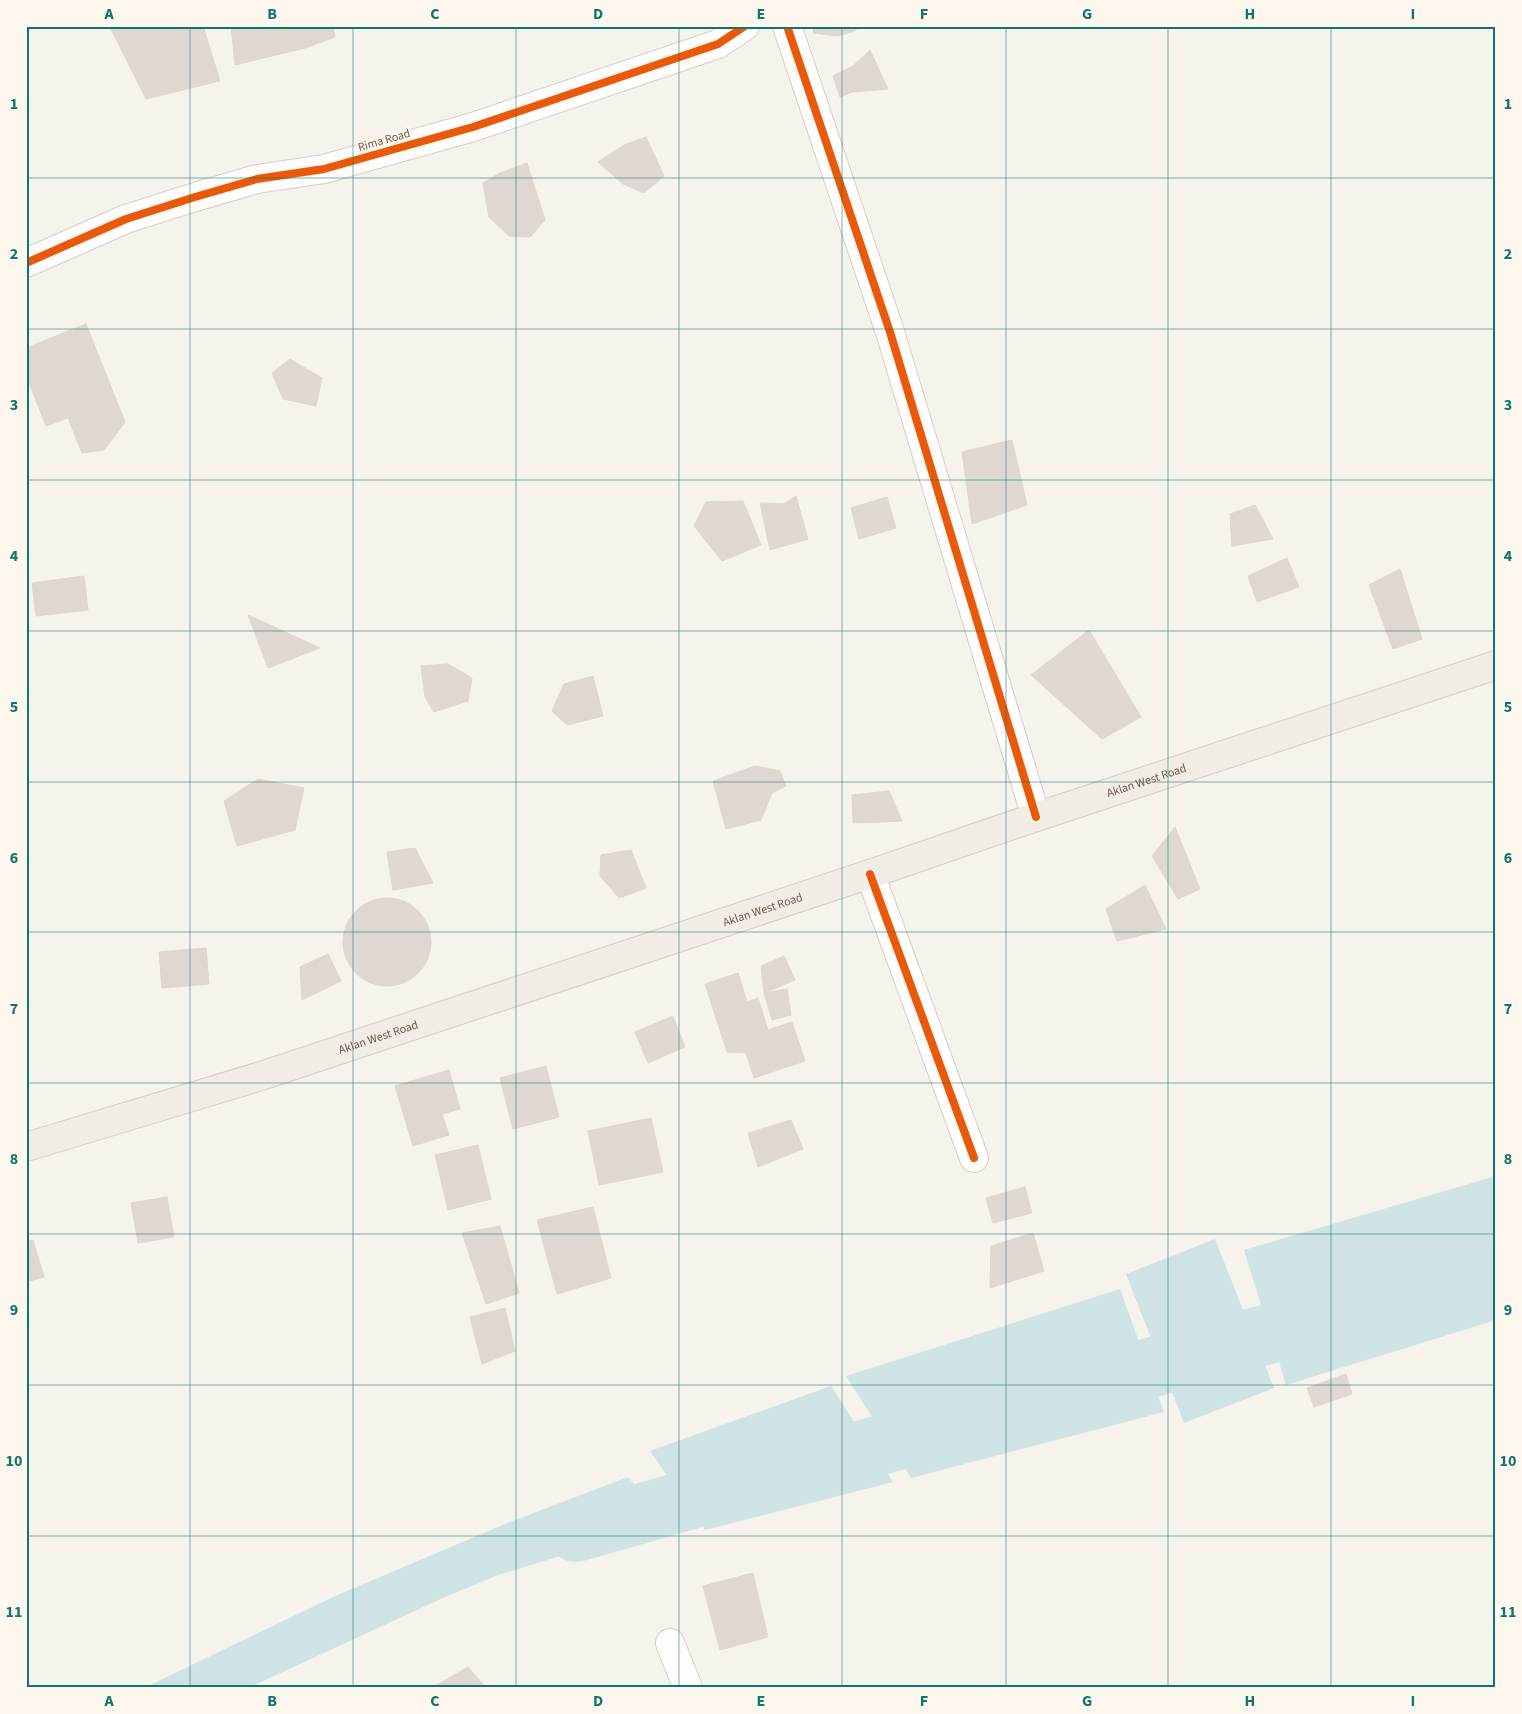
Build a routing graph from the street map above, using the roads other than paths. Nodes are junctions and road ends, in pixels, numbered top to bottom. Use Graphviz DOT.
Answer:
graph roads {
  1 [pos="745,26"];
  2 [pos="787,26"];
  3 [pos="26,263"];
  4 [pos="1496,666"];
  5 [pos="1036,817"];
  6 [pos="870,874"];
  7 [pos="26,1147"];
  8 [pos="974,1158"];
  9 [pos="670,1643"];
  10 [pos="688,1688"];
  1 -- 3 [label="street, Rima Road"];
  2 -- 5 [label="street"];
  4 -- 5 [label="main road, Aklan West Road"];
  5 -- 6 [label="main road, Aklan West Road"];
  6 -- 7 [label="main road, Aklan West Road"];
  6 -- 8 [label="street"];
  9 -- 10 [label="street"];
}
